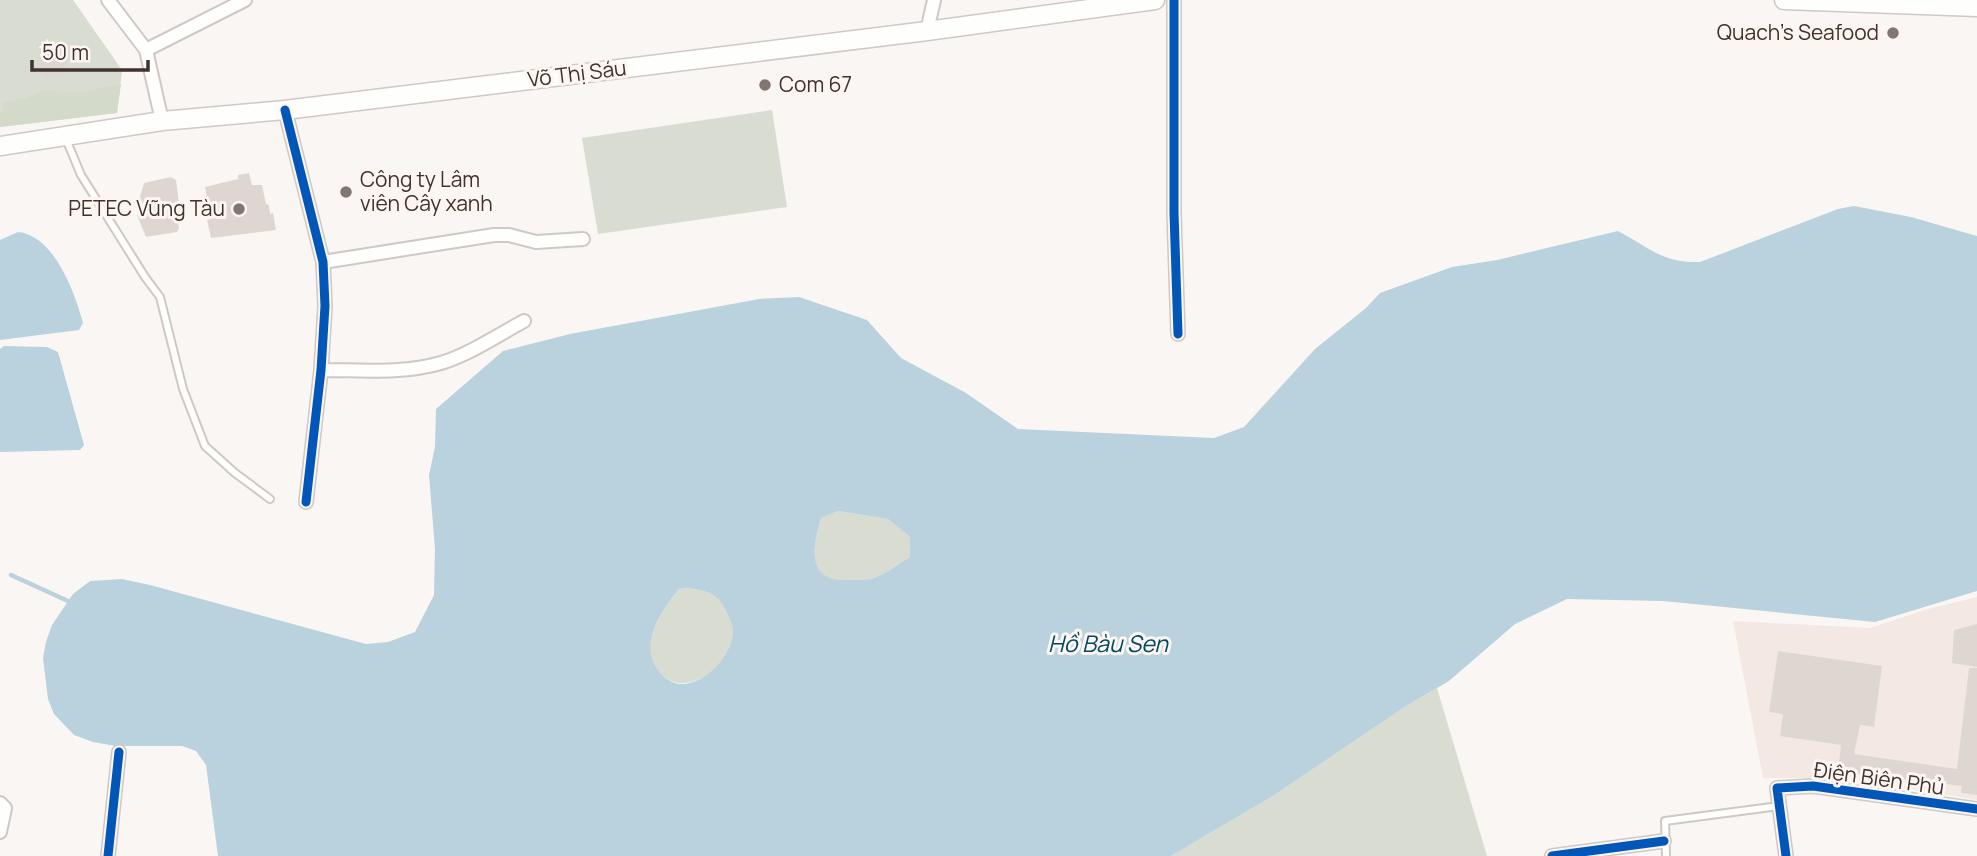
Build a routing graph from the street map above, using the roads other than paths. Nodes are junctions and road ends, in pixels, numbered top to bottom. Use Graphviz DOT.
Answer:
graph roads {
  1 [pos="108,0"];
  2 [pos="246,0"];
  3 [pos="934,0"];
  4 [pos="1155,0"];
  5 [pos="1174,0"];
  6 [pos="1784,0"];
  7 [pos="1095,3"];
  8 [pos="1977,8"];
  9 [pos="927,32"];
  10 [pos="146,50"];
  11 [pos="285,110"];
  12 [pos="162,121"];
  13 [pos="65,137"];
  14 [pos="0,146"];
  15 [pos="583,239"];
  16 [pos="323,262"];
  17 [pos="524,321"];
  18 [pos="1178,334"];
  19 [pos="321,370"];
  20 [pos="270,499"];
  21 [pos="306,502"];
  22 [pos="119,752"];
  23 [pos="0,803"];
  24 [pos="1779,806"];
  25 [pos="1977,809"];
  26 [pos="0,832"];
  27 [pos="1664,841"];
  28 [pos="108,856"];
  29 [pos="1552,856"];
  30 [pos="1666,856"];
  31 [pos="1786,856"];
  1 -- 10 [label="street"];
  2 -- 10 [label="street"];
  3 -- 9 [label="street"];
  4 -- 7 [label="main road, Võ Thị Sáu"];
  5 -- 18 [label="street"];
  6 -- 8 [label="main road"];
  7 -- 9 [label="main road, Võ Thị Sáu"];
  9 -- 11 [label="main road, Võ Thị Sáu"];
  10 -- 12 [label="street"];
  11 -- 12 [label="main road, Võ Thị Sáu"];
  11 -- 16 [label="street"];
  12 -- 13 [label="main road, Võ Thị Sáu"];
  13 -- 14 [label="main road, Võ Thị Sáu"];
  13 -- 20 [label="lane"];
  15 -- 16 [label="street"];
  16 -- 19 [label="street"];
  17 -- 19 [label="street"];
  19 -- 21 [label="street"];
  22 -- 28 [label="street"];
  23 -- 26 [label="street"];
  24 -- 25 [label="street, Điện Biên Phủ"];
  24 -- 27 [label="lane"];
  24 -- 31 [label="street"];
  27 -- 29 [label="street"];
  27 -- 30 [label="lane"];
}
